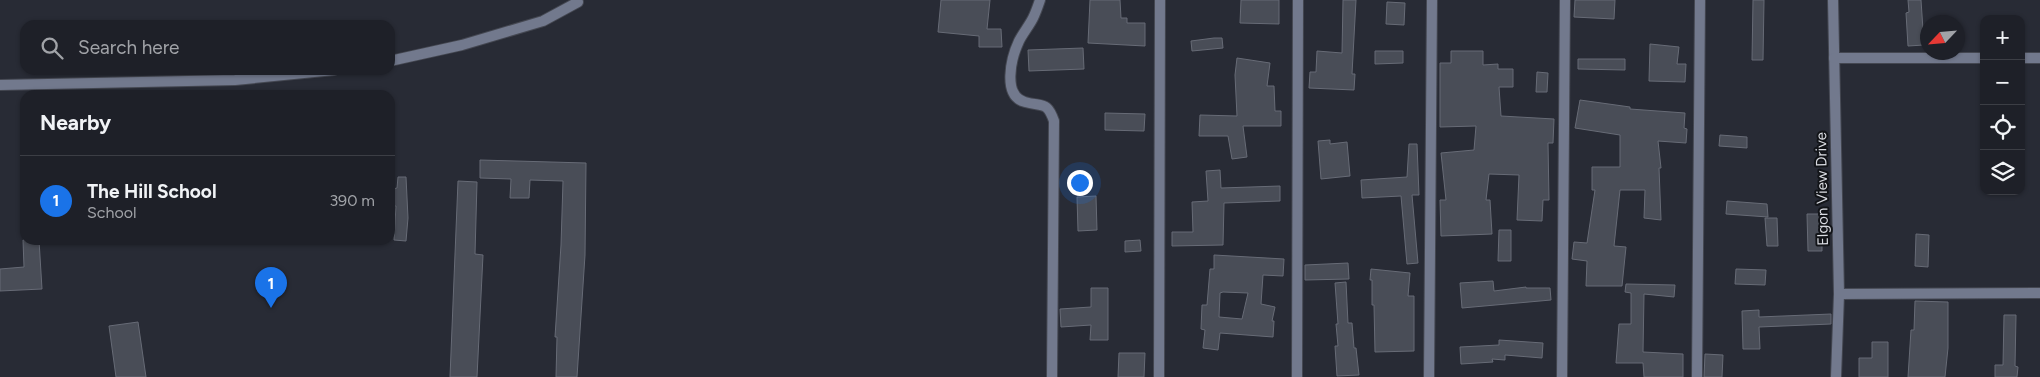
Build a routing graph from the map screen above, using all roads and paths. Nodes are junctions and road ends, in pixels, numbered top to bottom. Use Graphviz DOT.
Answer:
graph roads {
  1 [pos="1040,0"];
  2 [pos="1160,0"];
  3 [pos="1298,0"];
  4 [pos="1432,0"];
  5 [pos="1565,0"];
  6 [pos="1700,0"];
  7 [pos="1833,0"];
  8 [pos="578,2"];
  9 [pos="1834,58"];
  10 [pos="1980,58"];
  11 [pos="2025,58"];
  12 [pos="2040,58"];
  13 [pos="395,60"];
  14 [pos="284,75"];
  15 [pos="0,85"];
  16 [pos="2040,293"];
  17 [pos="1839,294"];
  18 [pos="1052,377"];
  19 [pos="1159,377"];
  20 [pos="1297,377"];
  21 [pos="1429,377"];
  22 [pos="1562,377"];
  23 [pos="1697,377"];
  24 [pos="1836,377"];
  1 -- 18 [label="street"];
  2 -- 19 [label="street"];
  3 -- 20 [label="street"];
  4 -- 21 [label="street"];
  5 -- 22 [label="street"];
  6 -- 23 [label="street"];
  7 -- 9 [label="street, Elgon View Drive"];
  8 -- 13 [label="street"];
  9 -- 10 [label="street"];
  9 -- 17 [label="street, Elgon View Drive"];
  11 -- 12 [label="street"];
  14 -- 15 [label="street"];
  16 -- 17 [label="street"];
  17 -- 24 [label="street, Elgon View Drive"];
}
